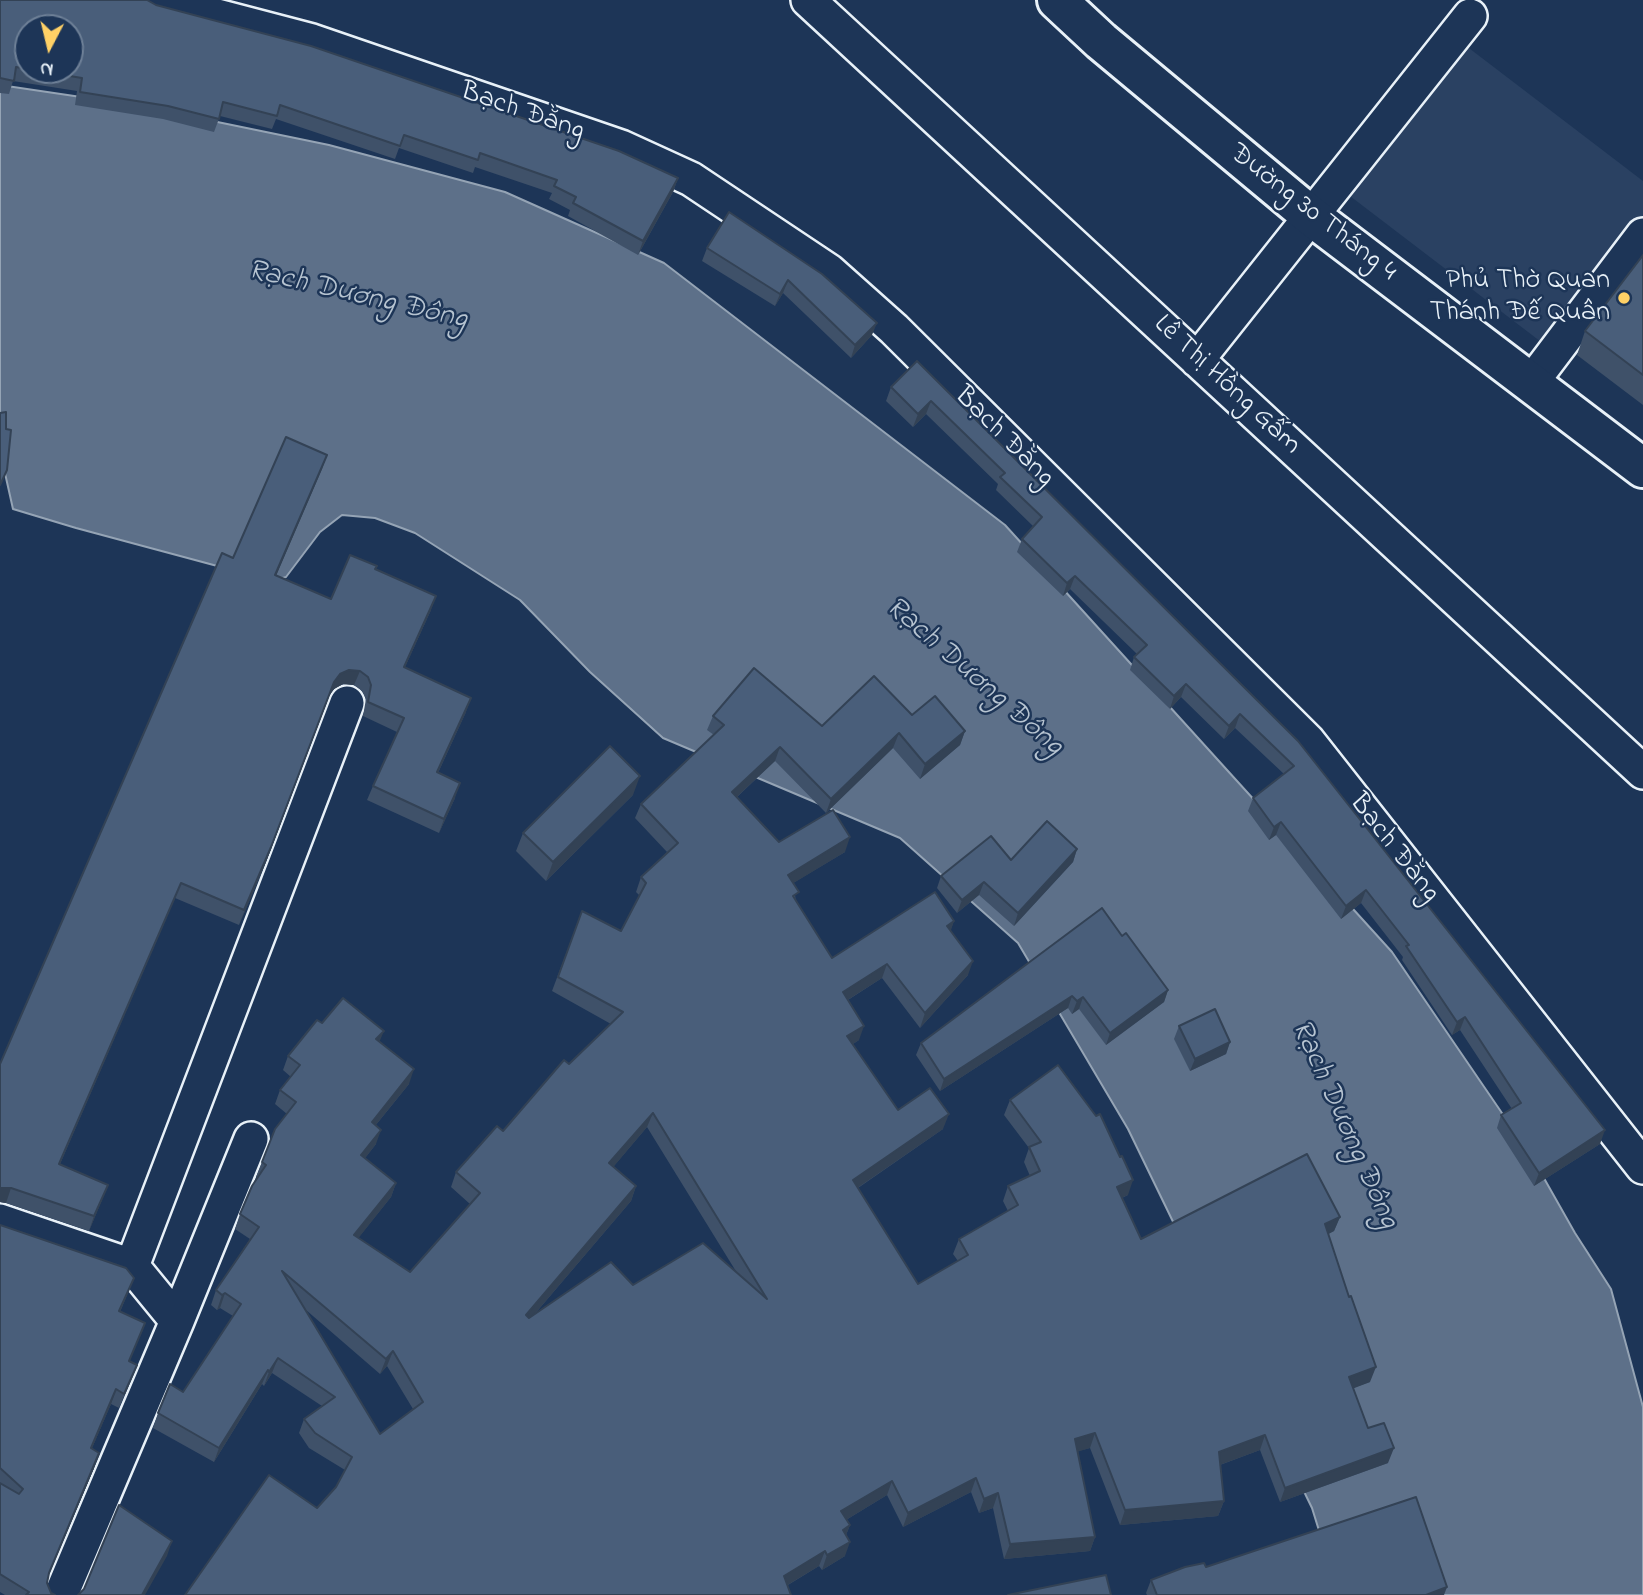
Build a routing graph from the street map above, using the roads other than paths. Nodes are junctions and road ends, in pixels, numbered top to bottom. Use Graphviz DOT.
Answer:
graph roads {
  1 [pos="156,0"];
  2 [pos="808,0"];
  3 [pos="1057,0"];
  4 [pos="1470,16"];
  5 [pos="1311,216"];
  6 [pos="1643,235"];
  7 [pos="1197,360"];
  8 [pos="1531,383"];
  9 [pos="1643,468"];
  10 [pos="347,703"];
  11 [pos="1643,772"];
  12 [pos="251,1139"];
  13 [pos="1643,1167"];
  14 [pos="0,1222"];
  15 [pos="132,1266"];
  16 [pos="177,1321"];
  17 [pos="61,1595"];
  1 -- 13 [label="street, Bạch Đằng"];
  2 -- 7 [label="street, Lê Thị Hồng Gấm"];
  3 -- 5 [label="main road, Đường 30 Tháng 4"];
  4 -- 5 [label="street"];
  5 -- 7 [label="street"];
  5 -- 8 [label="main road, Đường 30 Tháng 4"];
  6 -- 8 [label="street"];
  7 -- 11 [label="street, Lê Thị Hồng Gấm"];
  8 -- 9 [label="main road, Đường 30 Tháng 4"];
  10 -- 15 [label="street"];
  12 -- 16 [label="street"];
  14 -- 15 [label="street"];
  15 -- 16 [label="street"];
  16 -- 17 [label="street"];
}
